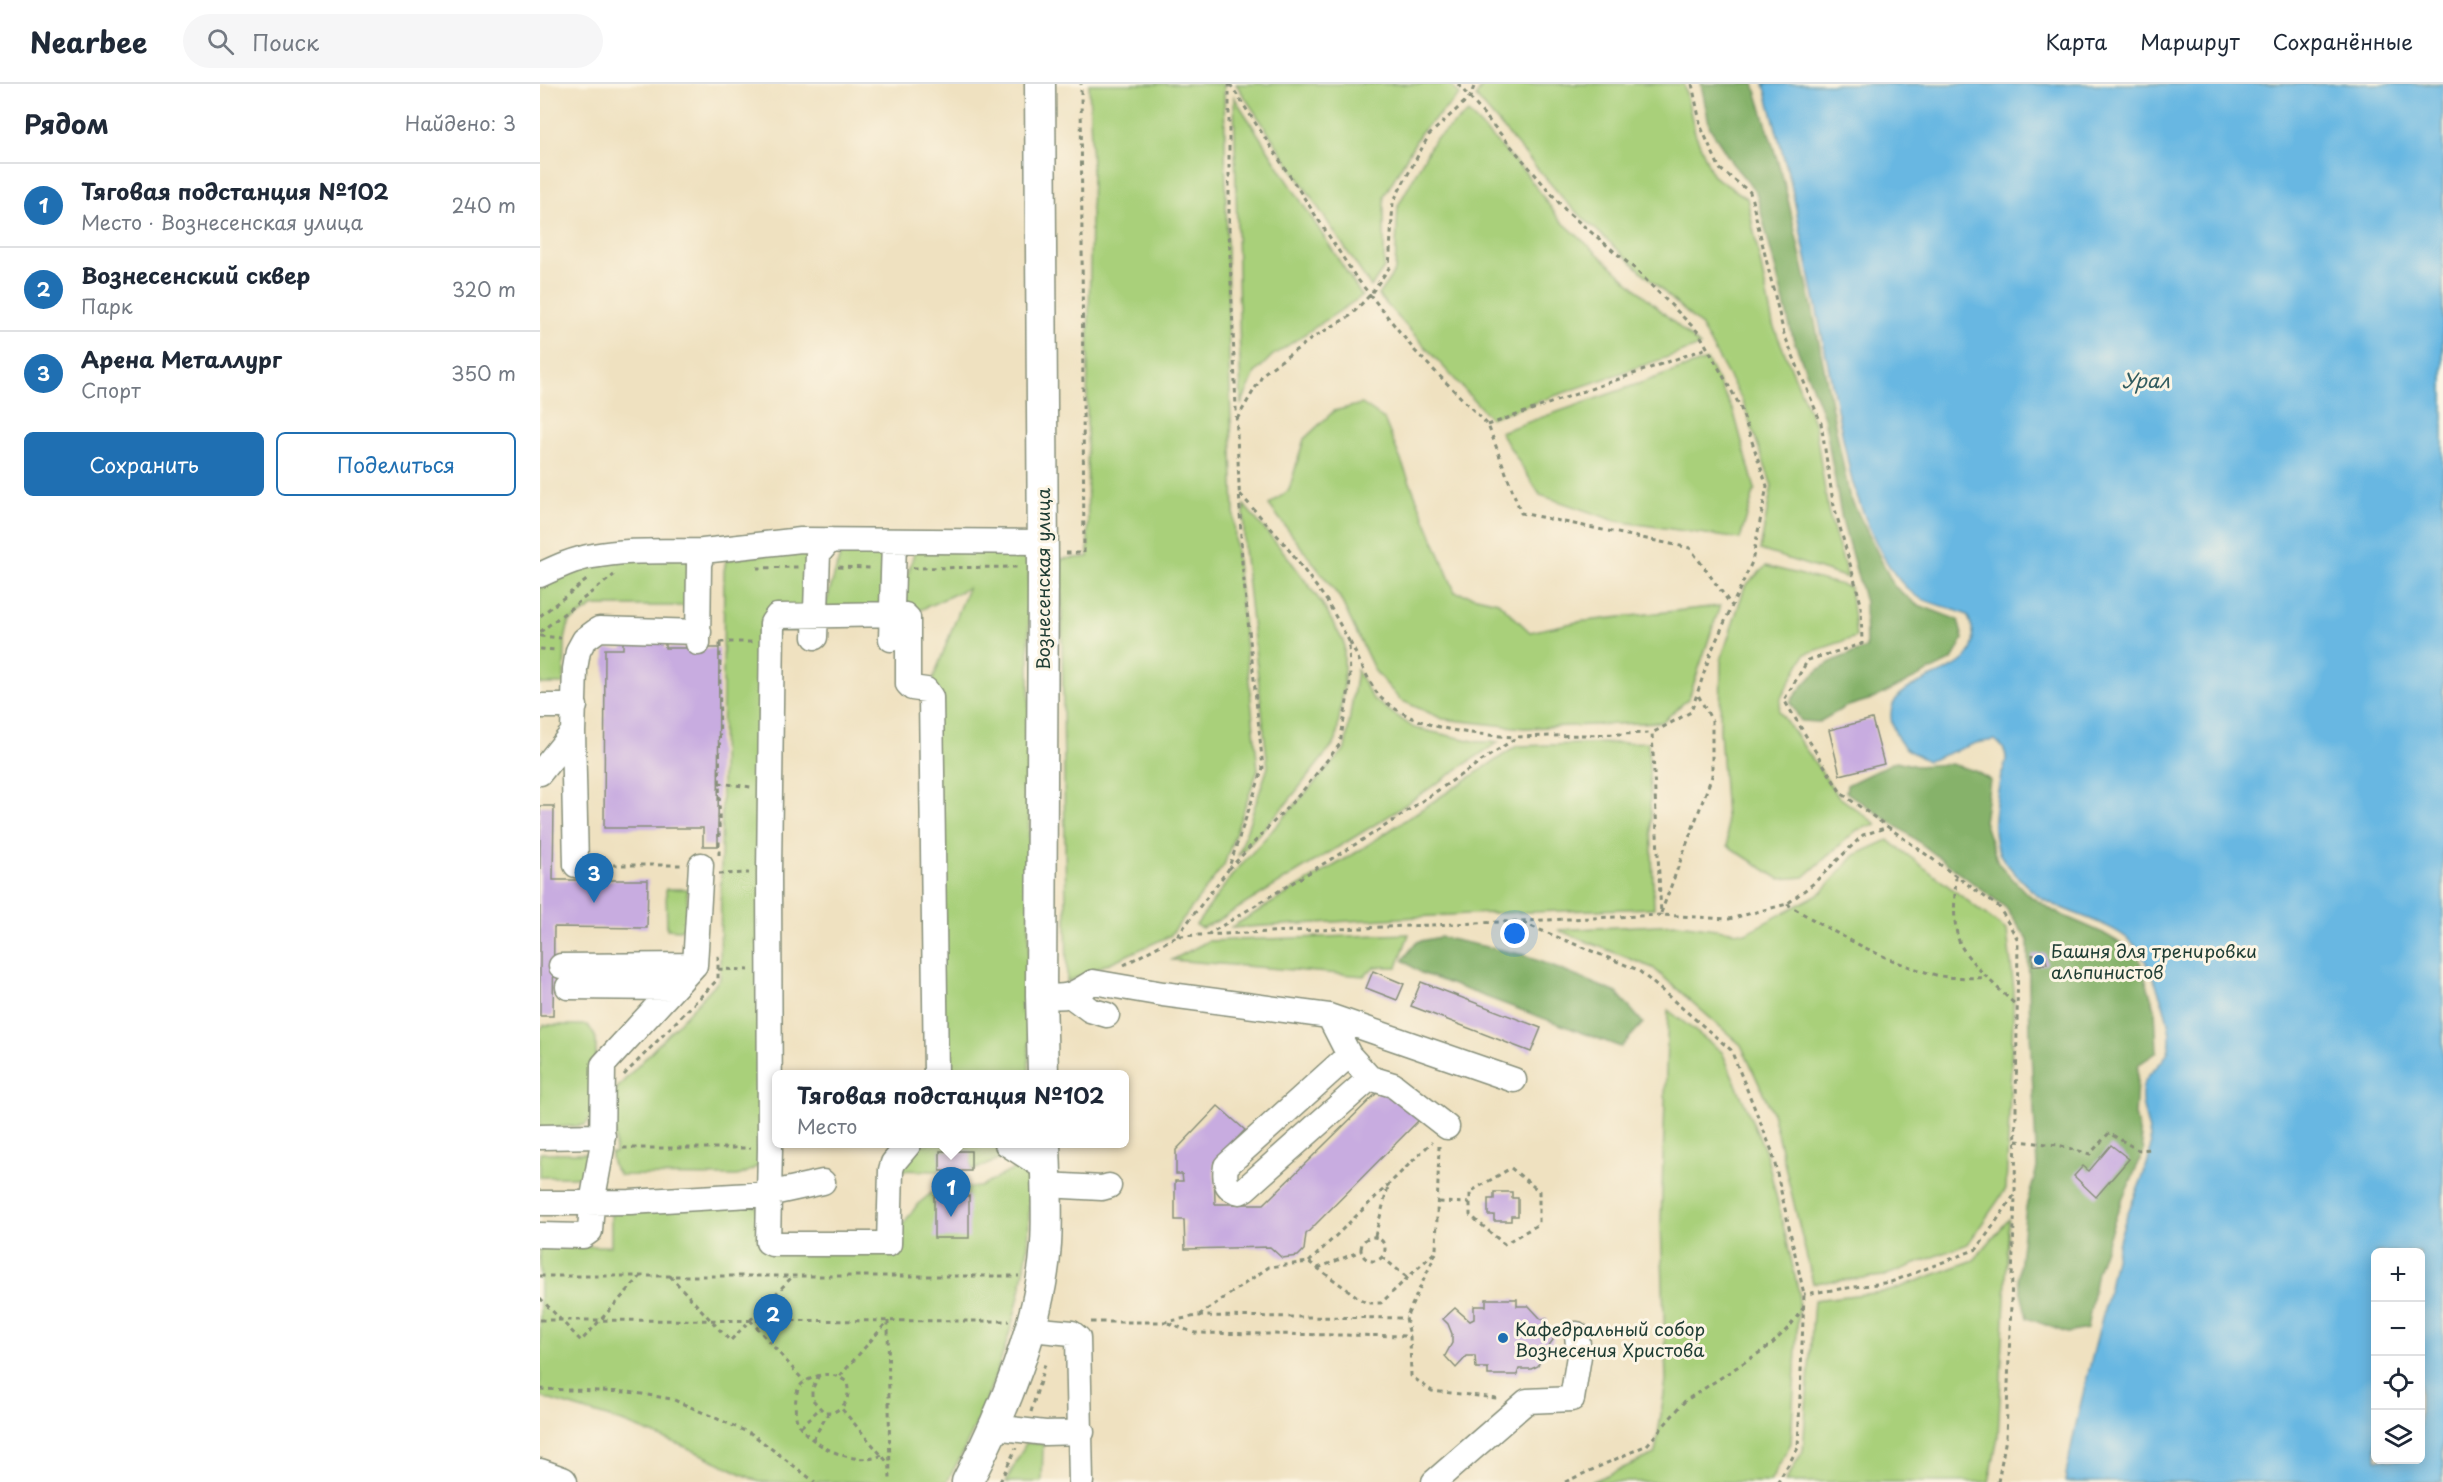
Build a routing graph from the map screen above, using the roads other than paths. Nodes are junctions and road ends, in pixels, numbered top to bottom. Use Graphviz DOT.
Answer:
graph roads {
  1 [pos="1040,84"];
  2 [pos="830,540"];
  3 [pos="894,542"];
  4 [pos="702,551"];
  5 [pos="1043,554"];
  6 [pos="540,575"];
  7 [pos="891,614"];
  8 [pos="815,626"];
  9 [pos="891,639"];
  10 [pos="540,706"];
  11 [pos="575,706"];
  12 [pos="573,732"];
  13 [pos="540,773"];
  14 [pos="576,865"];
  15 [pos="701,866"];
  16 [pos="694,965"];
  17 [pos="673,988"];
  18 [pos="1041,994"];
  19 [pos="1071,996"];
  20 [pos="1107,1015"];
  21 [pos="1329,1016"];
  22 [pos="1349,1055"];
  23 [pos="936,1070"];
  24 [pos="1043,1070"];
  25 [pos="1371,1078"];
  26 [pos="1514,1080"];
  27 [pos="1447,1126"];
  28 [pos="540,1137"];
  29 [pos="603,1142"];
  30 [pos="905,1148"];
  31 [pos="1015,1148"];
  32 [pos="1046,1166"];
  33 [pos="823,1182"];
  34 [pos="1109,1186"];
  35 [pos="768,1194"];
  36 [pos="540,1203"];
  37 [pos="592,1203"];
  38 [pos="540,1235"];
  39 [pos="1031,1325"];
  40 [pos="1577,1334"];
  41 [pos="994,1427"];
  42 [pos="1082,1432"];
  43 [pos="540,1474"];
  44 [pos="968,1480"];
  45 [pos="562,1482"];
  46 [pos="1081,1482"];
  47 [pos="1434,1482"];
  1 -- 5 [label="main road, Вознесенская улица"];
  2 -- 3 [label="lane"];
  2 -- 4 [label="lane"];
  2 -- 8 [label="lane"];
  3 -- 5 [label="lane"];
  3 -- 7 [label="lane"];
  4 -- 6 [label="lane"];
  4 -- 11 [label="lane"];
  5 -- 18 [label="main road, Вознесенская улица"];
  7 -- 8 [label="lane"];
  7 -- 9 [label="lane"];
  7 -- 23 [label="lane"];
  8 -- 35 [label="lane"];
  10 -- 11 [label="lane"];
  11 -- 12 [label="lane"];
  12 -- 13 [label="lane"];
  12 -- 14 [label="lane"];
  15 -- 16 [label="lane"];
  16 -- 17 [label="lane"];
  16 -- 17 [label="lane"];
  17 -- 29 [label="lane"];
  18 -- 19 [label="lane"];
  18 -- 24 [label="main road, Вознесенская улица"];
  19 -- 20 [label="lane"];
  19 -- 21 [label="lane"];
  21 -- 22 [label="lane"];
  21 -- 26 [label="lane"];
  22 -- 25 [label="lane"];
  22 -- 25 [label="lane"];
  25 -- 27 [label="lane"];
  28 -- 29 [label="lane"];
  29 -- 37 [label="lane"];
  30 -- 35 [label="lane"];
  31 -- 32 [label="lane"];
  32 -- 34 [label="lane"];
  32 -- 39 [label="main road"];
  33 -- 35 [label="lane"];
  35 -- 37 [label="lane"];
  36 -- 37 [label="lane"];
  37 -- 38 [label="lane"];
  39 -- 41 [label="main road"];
  39 -- 42 [label="lane"];
  40 -- 47 [label="lane"];
  41 -- 42 [label="lane"];
  41 -- 44 [label="main road"];
  42 -- 46 [label="lane"];
  43 -- 45 [label="main road"];
}
